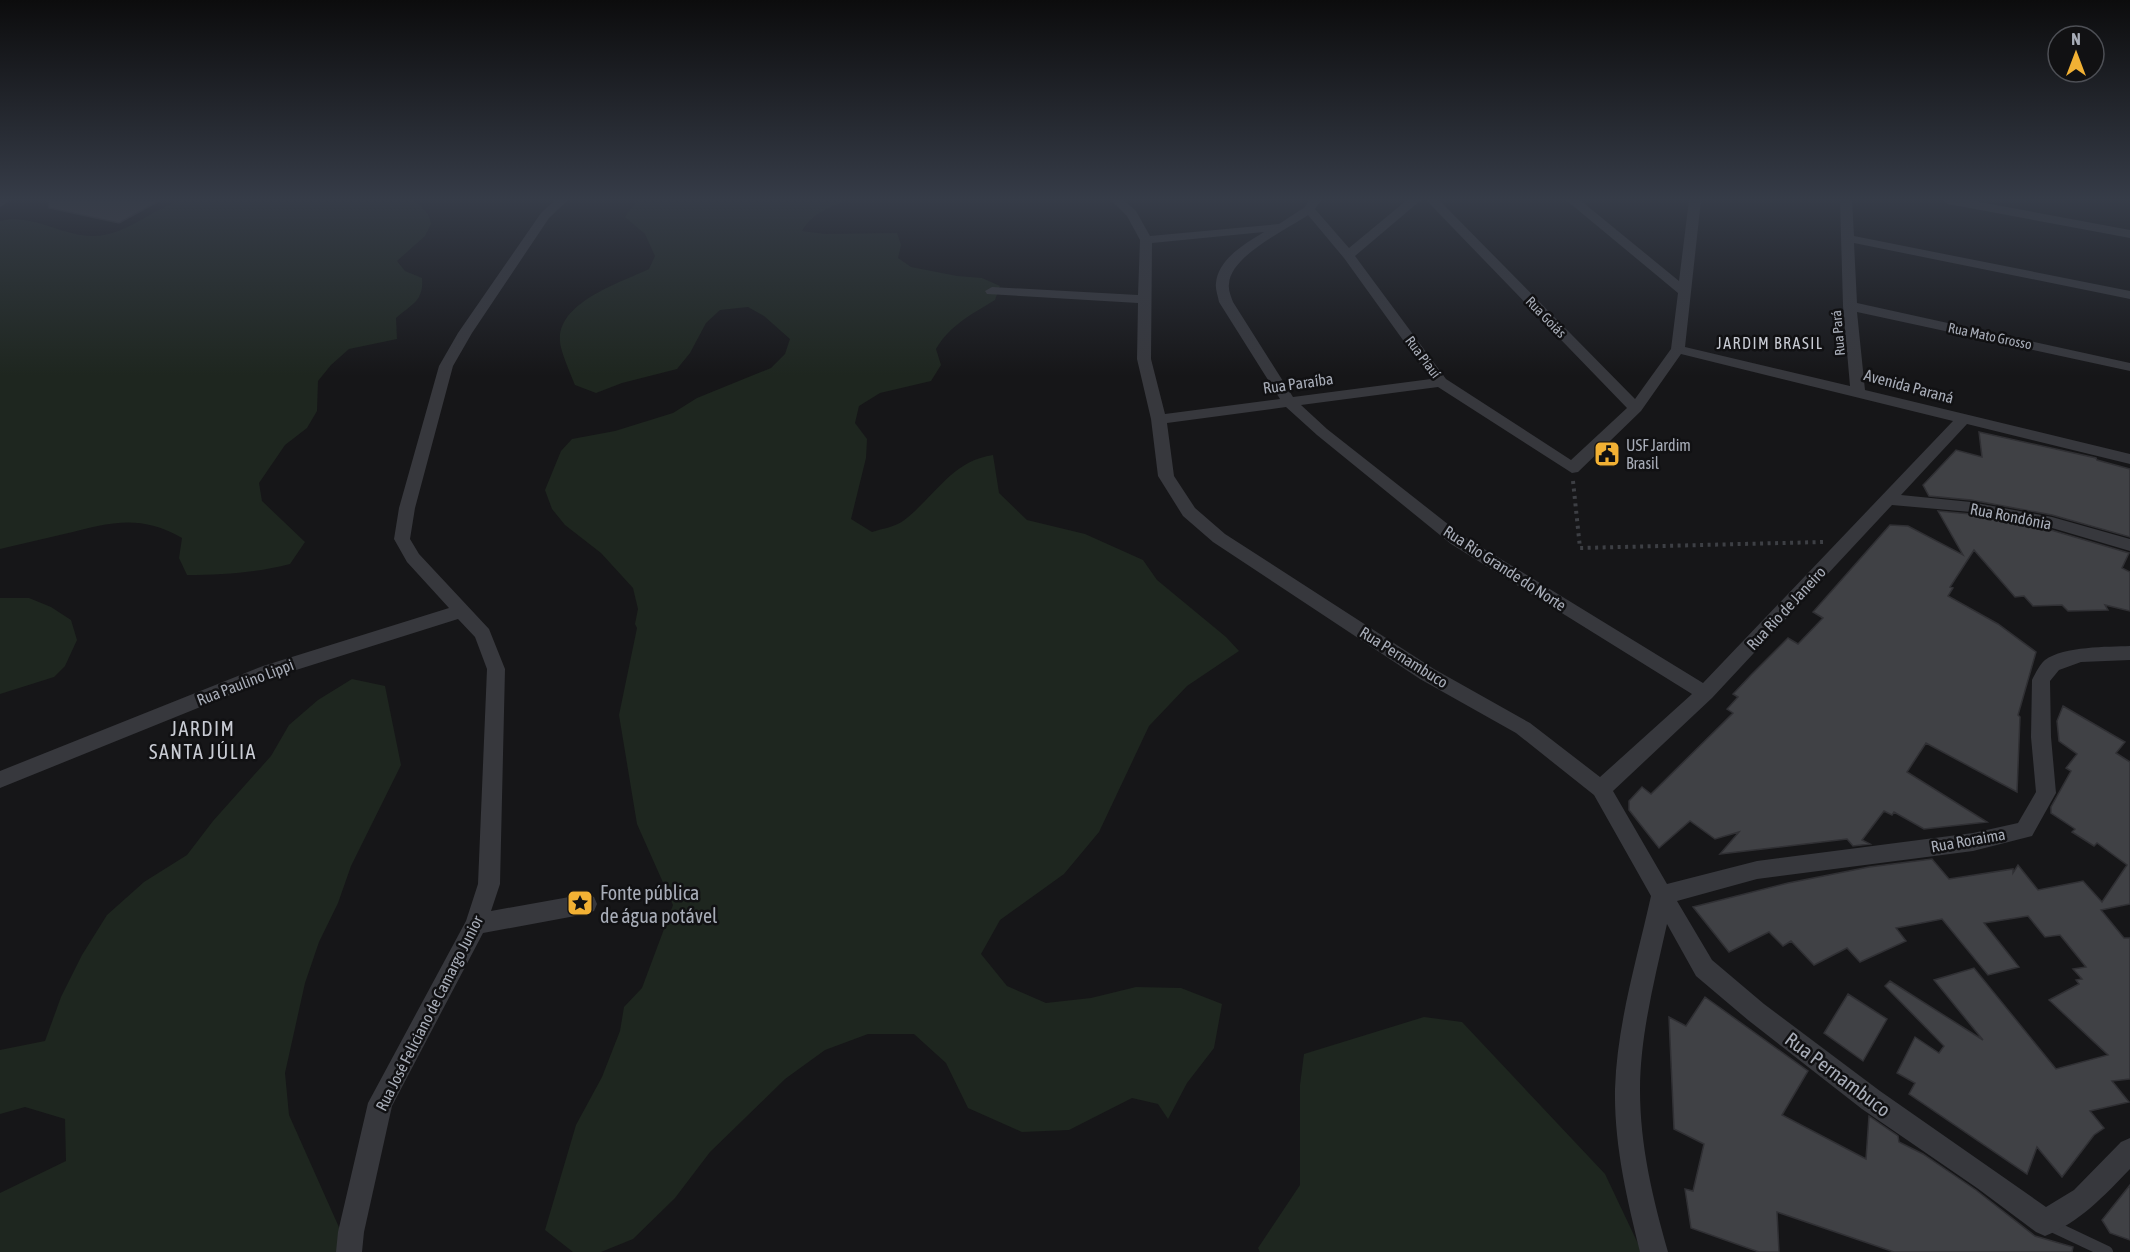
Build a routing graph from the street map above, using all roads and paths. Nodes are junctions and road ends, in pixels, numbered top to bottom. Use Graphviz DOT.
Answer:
graph roads {
  1 [pos="516,258"];
  2 [pos="1146,258"];
  3 [pos="1237,258"];
  4 [pos="1350,258"];
  5 [pos="1489,258"];
  6 [pos="1643,258"];
  7 [pos="1688,258"];
  8 [pos="1848,258"];
  9 [pos="1948,258"];
  10 [pos="992,291"];
  11 [pos="1684,292"];
  12 [pos="2130,295"];
  13 [pos="1145,299"];
  14 [pos="1850,306"];
  15 [pos="1678,349"];
  16 [pos="2130,367"];
  17 [pos="1441,382"];
  18 [pos="1858,391"];
  19 [pos="1289,402"];
  20 [pos="1636,408"];
  21 [pos="1159,419"];
  22 [pos="1963,419"];
  23 [pos="2130,459"];
  24 [pos="1572,468"];
  25 [pos="1889,499"];
  26 [pos="1850,541"];
  27 [pos="2130,545"];
  28 [pos="462,611"];
  29 [pos="2130,652"];
  30 [pos="1705,693"];
  31 [pos="0,780"];
  32 [pos="1601,789"];
  33 [pos="1662,895"];
  34 [pos="586,904"];
  35 [pos="476,924"];
  36 [pos="2130,1151"];
  37 [pos="2046,1223"];
  38 [pos="349,1252"];
  39 [pos="1654,1252"];
  40 [pos="2107,1252"];
  1 -- 28 [label="street, Rua José Feliciano de Camargo Junior"];
  2 -- 13 [label="street, Rua Pernambuco"];
  3 -- 19 [label="street, Rua Rio Grande do Norte"];
  4 -- 17 [label="street, Rua Piauí"];
  5 -- 20 [label="street, Rua Goiás"];
  6 -- 11 [label="street"];
  7 -- 11 [label="street"];
  8 -- 14 [label="street, Rua Pará"];
  9 -- 12 [label="street"];
  10 -- 13 [label="street"];
  11 -- 15 [label="street"];
  13 -- 21 [label="street, Rua Pernambuco"];
  14 -- 16 [label="street, Rua Mato Grosso"];
  14 -- 18 [label="street, Rua Pará"];
  15 -- 18 [label="street, Avenida Paraná"];
  15 -- 20 [label="street"];
  17 -- 19 [label="street, Rua Paraíba"];
  17 -- 24 [label="street, Rua Piauí"];
  18 -- 22 [label="street, Avenida Paraná"];
  19 -- 21 [label="street, Rua Paraíba"];
  19 -- 30 [label="street, Rua Rio Grande do Norte"];
  20 -- 24 [label="street"];
  21 -- 32 [label="street, Rua Pernambuco"];
  22 -- 23 [label="street, Avenida Paraná"];
  22 -- 25 [label="street, Rua Rio de Janeiro"];
  24 -- 26 [label="path"];
  25 -- 26 [label="street, Rua Rio de Janeiro"];
  25 -- 27 [label="street, Rua Rondônia"];
  26 -- 30 [label="street, Rua Rio de Janeiro"];
  28 -- 31 [label="street, Rua Paulino Lippi"];
  28 -- 35 [label="street, Rua José Feliciano de Camargo Junior"];
  29 -- 33 [label="street, Rua Roraima"];
  30 -- 32 [label="street, Rua Rio de Janeiro"];
  32 -- 33 [label="street, Rua Pernambuco"];
  33 -- 37 [label="street, Rua Pernambuco"];
  33 -- 39 [label="street"];
  34 -- 35 [label="street"];
  35 -- 38 [label="street, Rua José Feliciano de Camargo Junior"];
  36 -- 37 [label="street"];
  37 -- 40 [label="lane"];
}
